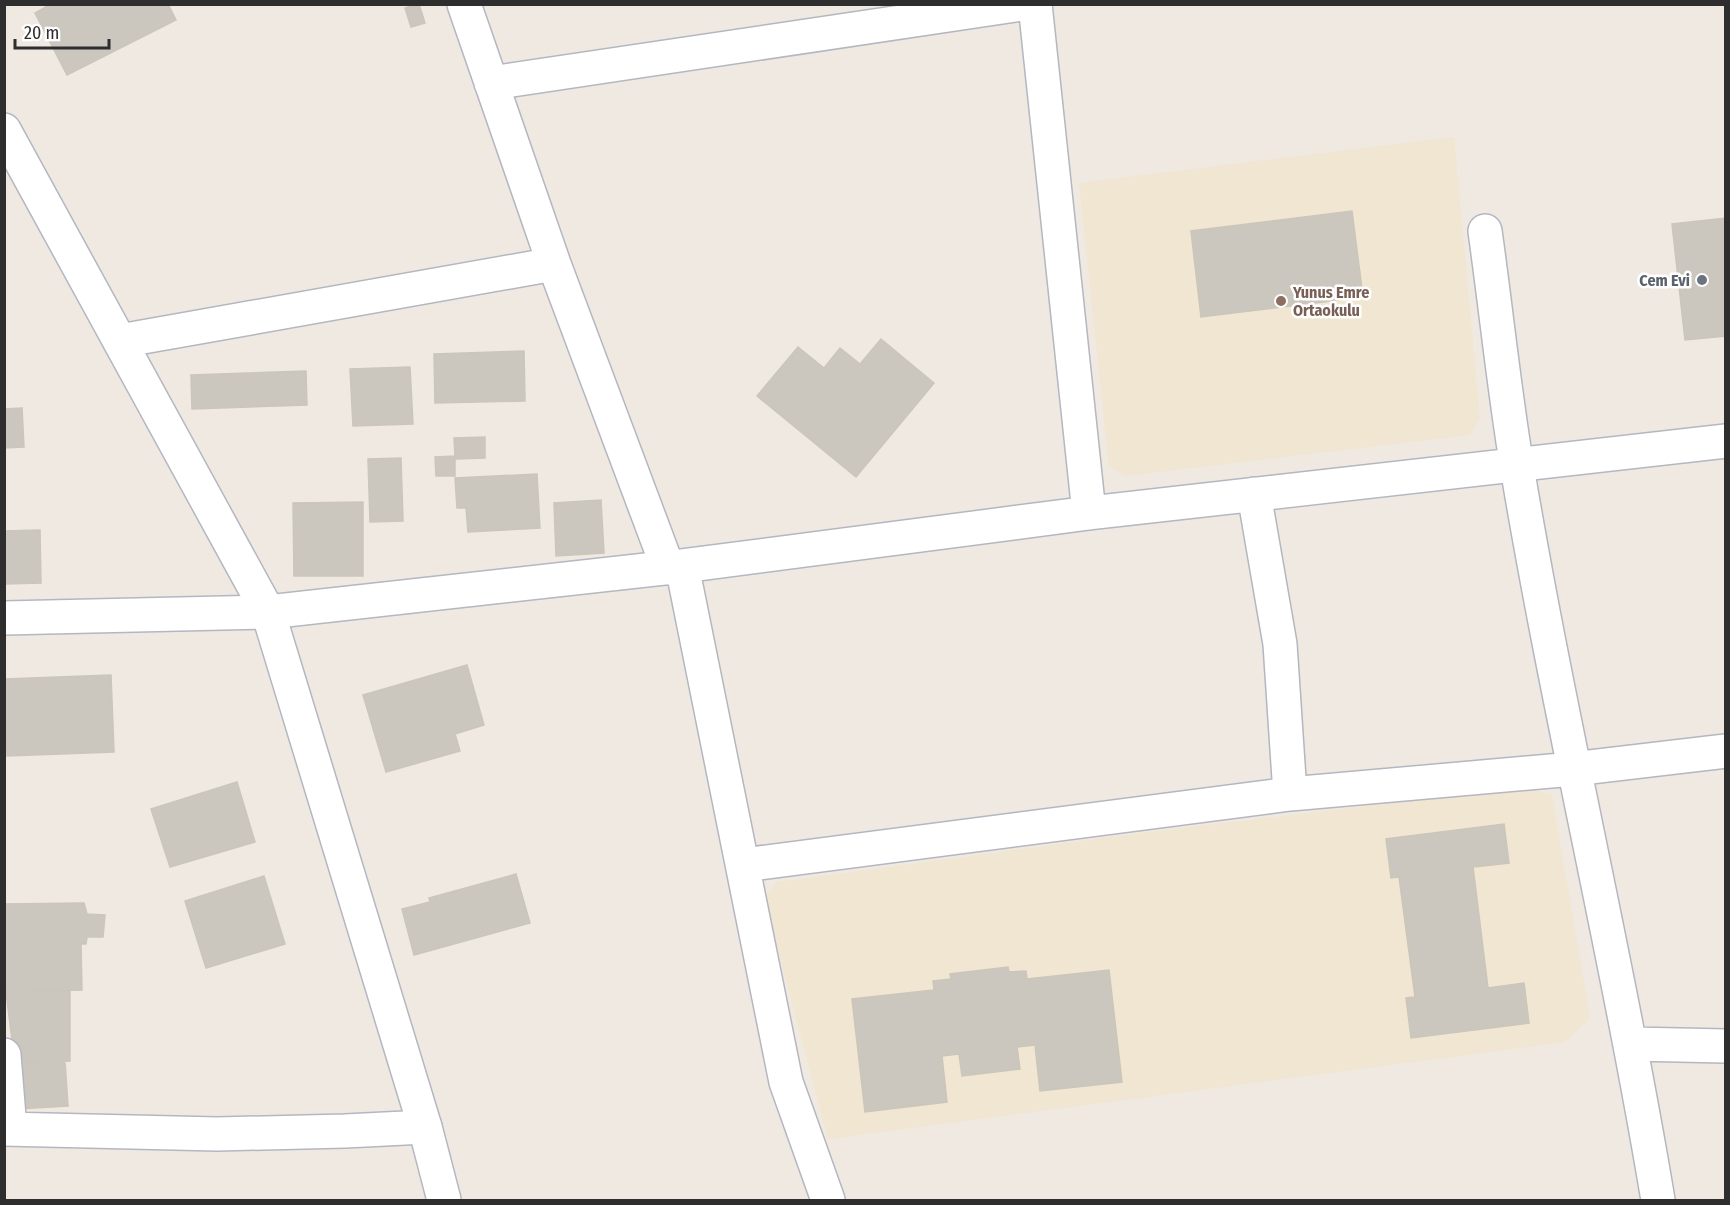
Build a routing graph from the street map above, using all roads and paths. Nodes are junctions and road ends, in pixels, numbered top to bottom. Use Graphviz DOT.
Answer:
graph roads {
  1 [pos="464,4"];
  2 [pos="1023,4"];
  3 [pos="1035,4"];
  4 [pos="491,83"];
  5 [pos="4,130"];
  6 [pos="1485,231"];
  7 [pos="554,264"];
  8 [pos="120,341"];
  9 [pos="1725,441"];
  10 [pos="1517,465"];
  11 [pos="1254,494"];
  12 [pos="1089,513"];
  13 [pos="675,567"];
  14 [pos="268,612"];
  15 [pos="4,618"];
  16 [pos="1725,751"];
  17 [pos="1573,769"];
  18 [pos="1290,794"];
  19 [pos="743,865"];
  20 [pos="1632,1044"];
  21 [pos="1725,1046"];
  22 [pos="4,1055"];
  23 [pos="425,1127"];
  24 [pos="7,1129"];
  25 [pos="444,1200"];
  26 [pos="828,1200"];
  27 [pos="1658,1200"];
  1 -- 4 [label="street"];
  2 -- 4 [label="street"];
  3 -- 12 [label="street"];
  4 -- 7 [label="street"];
  5 -- 8 [label="street"];
  6 -- 10 [label="street"];
  7 -- 8 [label="street"];
  7 -- 13 [label="street"];
  8 -- 14 [label="street"];
  9 -- 10 [label="street"];
  10 -- 11 [label="street"];
  10 -- 17 [label="street"];
  11 -- 12 [label="street"];
  11 -- 18 [label="street"];
  12 -- 13 [label="street"];
  13 -- 14 [label="street"];
  13 -- 19 [label="street"];
  14 -- 15 [label="street"];
  14 -- 23 [label="street"];
  16 -- 17 [label="street"];
  17 -- 18 [label="street"];
  17 -- 20 [label="street"];
  18 -- 19 [label="street"];
  19 -- 26 [label="street"];
  20 -- 21 [label="street"];
  20 -- 27 [label="street"];
  22 -- 24 [label="street"];
  23 -- 24 [label="street"];
  23 -- 25 [label="street"];
}
